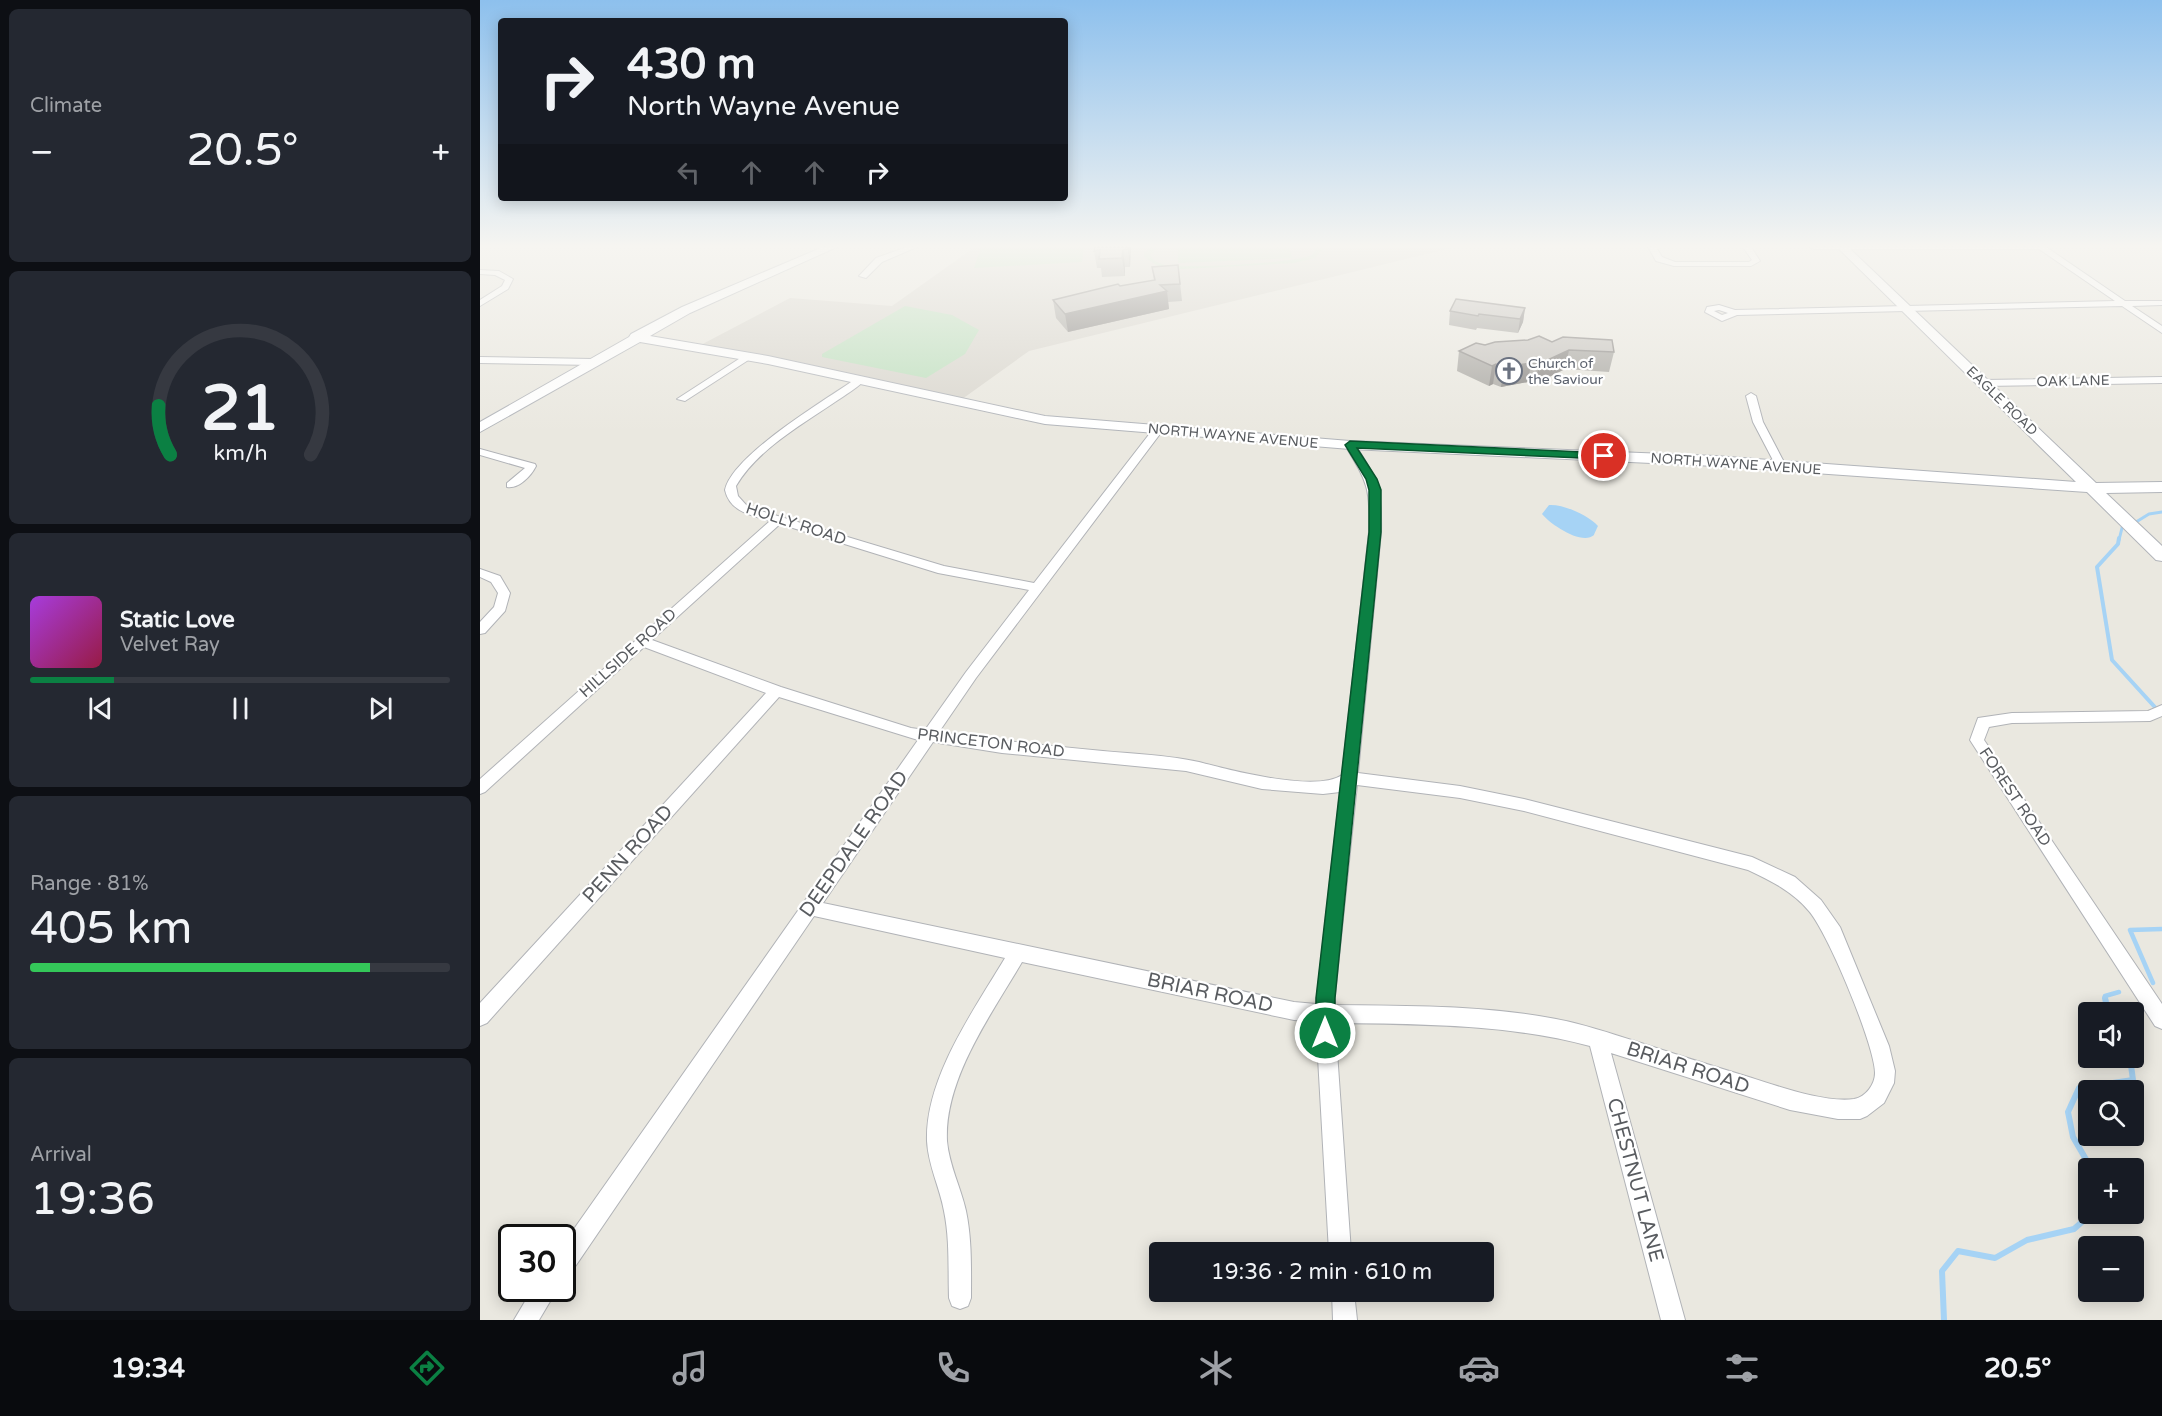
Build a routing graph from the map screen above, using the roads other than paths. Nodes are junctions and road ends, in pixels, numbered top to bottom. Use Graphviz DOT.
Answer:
graph roads {
  1 [pos="689,309"];
  2 [pos="1880,309"];
  3 [pos="1907,309"];
  4 [pos="2132,309"];
  5 [pos="1733,313"];
  6 [pos="2162,330"];
  7 [pos="635,337"];
  8 [pos="748,357"];
  9 [pos="480,360"];
  10 [pos="593,362"];
  11 [pos="860,380"];
  12 [pos="2162,380"];
  13 [pos="1983,382"];
  14 [pos="1751,396"];
  15 [pos="682,399"];
  16 [pos="480,428"];
  17 [pos="1158,430"];
  18 [pos="1350,445"];
  19 [pos="480,452"];
  20 [pos="1781,466"];
  21 [pos="511,485"];
  22 [pos="2162,487"];
  23 [pos="2092,488"];
  24 [pos="777,520"];
  25 [pos="2162,556"];
  26 [pos="480,573"];
  27 [pos="1038,588"];
  28 [pos="480,630"];
  29 [pos="641,641"];
  30 [pos="776,691"];
  31 [pos="2156,713"];
  32 [pos="930,736"];
  33 [pos="1350,778"];
  34 [pos="480,788"];
  35 [pos="810,907"];
  36 [pos="1018,953"];
  37 [pos="1325,1014"];
  38 [pos="480,1017"];
  39 [pos="2162,1020"];
  40 [pos="1598,1039"];
  41 [pos="1339,1242"];
  42 [pos="576,1246"];
  43 [pos="960,1298"];
  44 [pos="538,1302"];
  45 [pos="1344,1302"];
  46 [pos="526,1320"];
  47 [pos="1345,1320"];
  48 [pos="1673,1320"];
  1 -- 7 [label="street"];
  2 -- 5 [label="street"];
  3 -- 13 [label="street, EAGLE ROAD"];
  4 -- 6 [label="street"];
  7 -- 8 [label="street, NORTH WAYNE AVENUE"];
  7 -- 10 [label="street"];
  8 -- 11 [label="street, NORTH WAYNE AVENUE"];
  8 -- 15 [label="street"];
  9 -- 10 [label="street"];
  10 -- 16 [label="street"];
  11 -- 17 [label="street, NORTH WAYNE AVENUE"];
  11 -- 24 [label="street, HOLLY ROAD"];
  12 -- 13 [label="street, OAK LANE"];
  13 -- 23 [label="street, EAGLE ROAD"];
  14 -- 20 [label="street"];
  17 -- 18 [label="street, NORTH WAYNE AVENUE"];
  17 -- 27 [label="street, DEEPDALE ROAD"];
  18 -- 20 [label="street, NORTH WAYNE AVENUE"];
  18 -- 33 [label="street"];
  19 -- 21 [label="street"];
  20 -- 23 [label="street, NORTH WAYNE AVENUE"];
  22 -- 23 [label="street, NORTH WAYNE AVENUE"];
  23 -- 25 [label="street, EAGLE ROAD"];
  24 -- 27 [label="street, HOLLY ROAD"];
  24 -- 29 [label="street, HILLSIDE ROAD"];
  26 -- 28 [label="street"];
  27 -- 32 [label="street, DEEPDALE ROAD"];
  29 -- 30 [label="street, PRINCETON ROAD"];
  29 -- 34 [label="street, HILLSIDE ROAD"];
  30 -- 32 [label="street, PRINCETON ROAD"];
  30 -- 38 [label="street, PENN ROAD"];
  31 -- 39 [label="street, FOREST ROAD"];
  32 -- 33 [label="street, PRINCETON ROAD"];
  32 -- 35 [label="street, DEEPDALE ROAD"];
  33 -- 37 [label="street"];
  33 -- 40 [label="street, BRIAR ROAD"];
  35 -- 36 [label="street, BRIAR ROAD"];
  35 -- 42 [label="street, DEEPDALE ROAD"];
  36 -- 37 [label="street, BRIAR ROAD"];
  36 -- 43 [label="street"];
  37 -- 40 [label="street, BRIAR ROAD"];
  37 -- 41 [label="street"];
  40 -- 48 [label="street, CHESTNUT LANE"];
  44 -- 46 [label="street"];
  45 -- 47 [label="street"];
}
